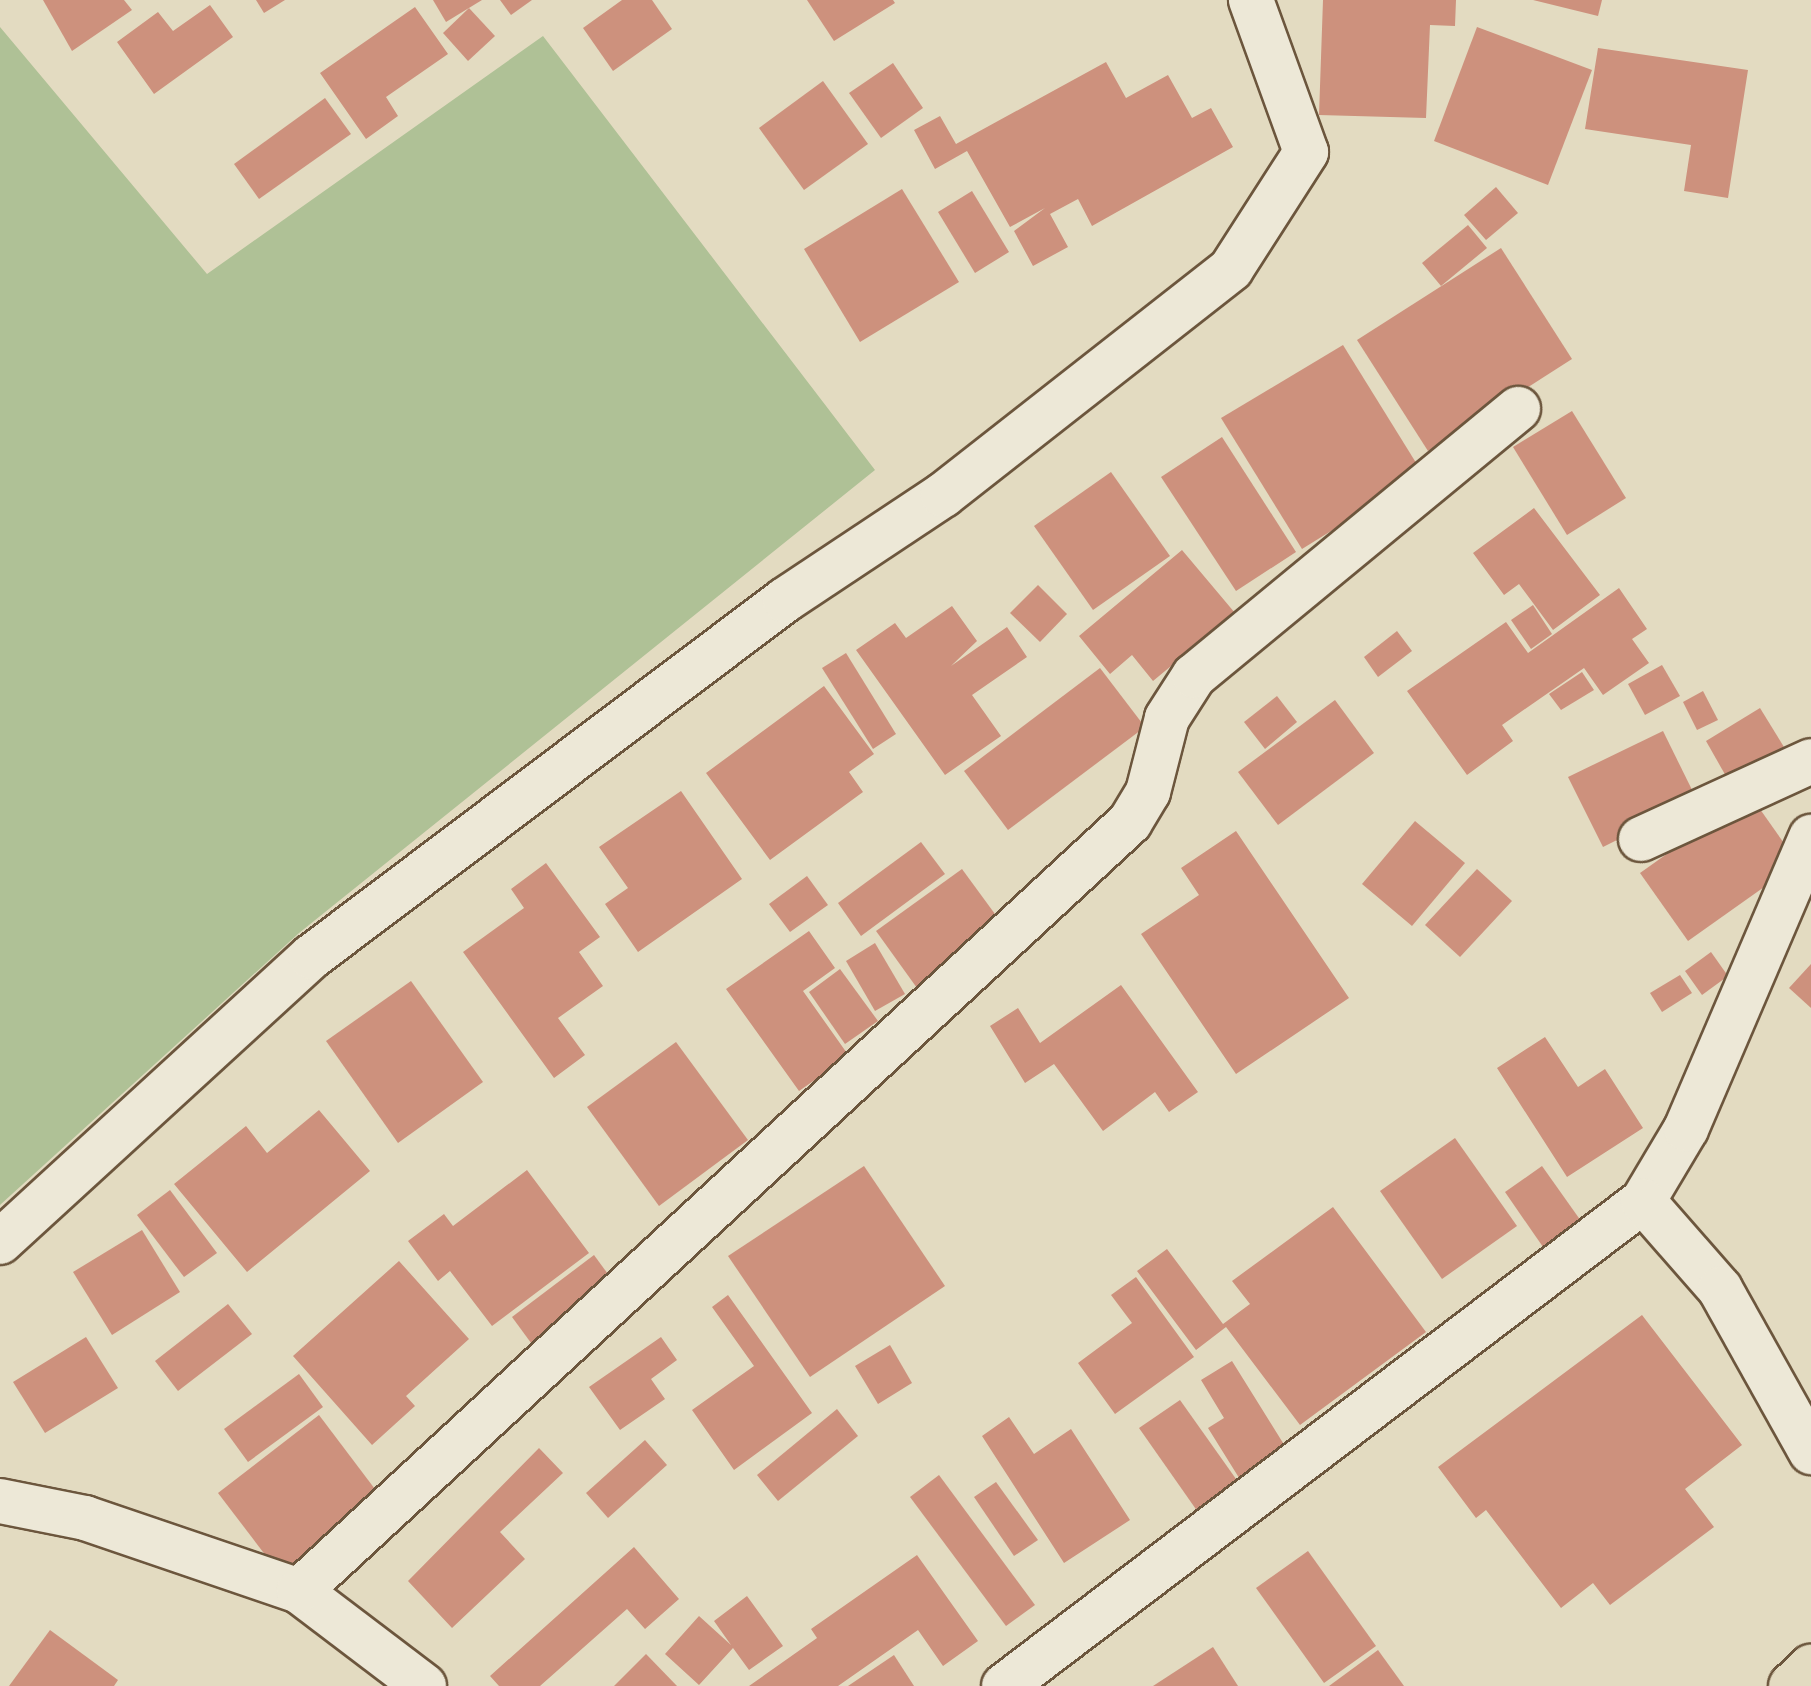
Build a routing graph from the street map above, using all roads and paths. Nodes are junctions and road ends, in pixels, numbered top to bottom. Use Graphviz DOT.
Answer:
graph roads {
  1 [pos="1251,0"];
  2 [pos="1518,409"];
  3 [pos="1811,761"];
  4 [pos="1811,837"];
  5 [pos="1641,839"];
  6 [pos="1643,1201"];
  7 [pos="0,1242"];
  8 [pos="1811,1452"];
  9 [pos="0,1501"];
  10 [pos="299,1591"];
  11 [pos="1811,1667"];
  12 [pos="424,1686"];
  13 [pos="1004,1686"];
  14 [pos="1791,1686"];
  1 -- 7 [label="street"];
  2 -- 10 [label="street"];
  3 -- 5 [label="street"];
  4 -- 6 [label="street"];
  6 -- 8 [label="street"];
  6 -- 13 [label="street"];
  9 -- 10 [label="street"];
  10 -- 12 [label="street"];
  11 -- 14 [label="main road"];
}
